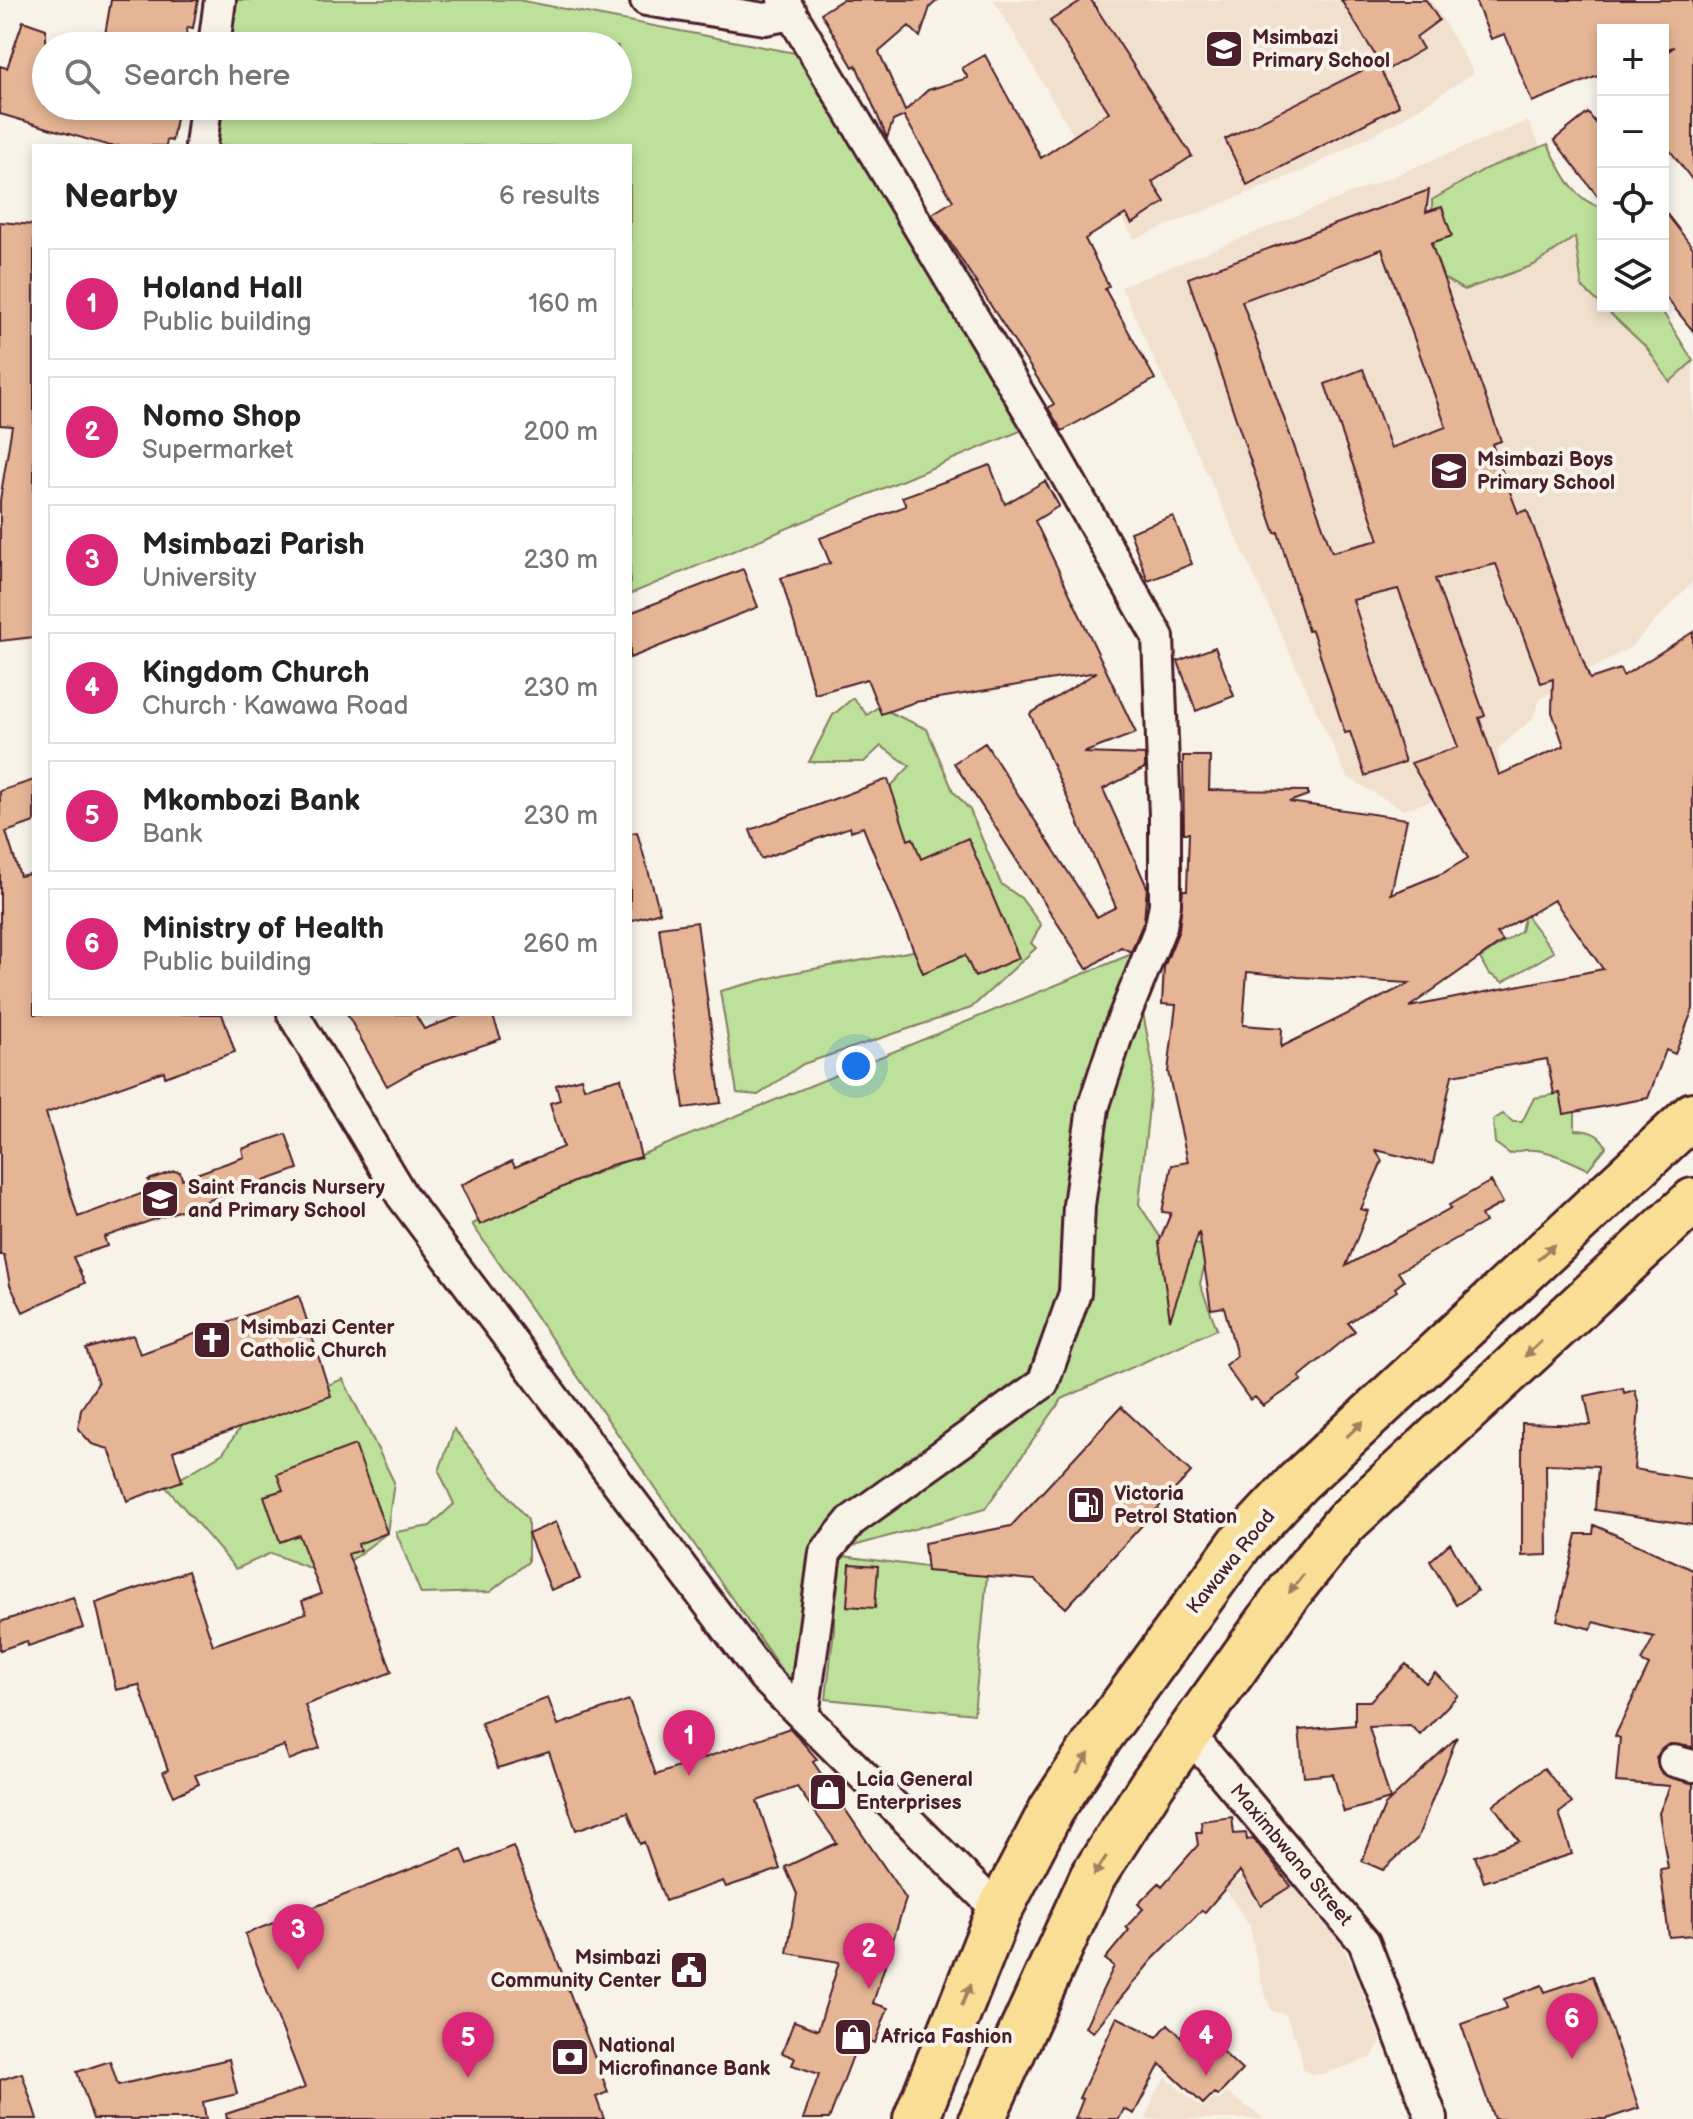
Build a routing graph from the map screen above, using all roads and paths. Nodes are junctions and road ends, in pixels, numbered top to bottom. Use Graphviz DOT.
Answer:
graph roads {
  1 [pos="220,0"];
  2 [pos="646,0"];
  3 [pos="788,7"];
  4 [pos="216,32"];
  5 [pos="204,120"];
  6 [pos="201,144"];
  7 [pos="294,1016"];
  8 [pos="1693,1115"];
  9 [pos="1693,1201"];
  10 [pos="803,1716"];
  11 [pos="1183,1743"];
  12 [pos="999,1911"];
  13 [pos="916,2119"];
  14 [pos="982,2119"];
  15 [pos="1432,2119"];
  1 -- 4 [label="street"];
  2 -- 3 [label="street"];
  3 -- 10 [label="street"];
  5 -- 6 [label="street"];
  7 -- 10 [label="street"];
  12 -- 8 [label="main road, Kawawa Road, one-way"];
  9 -- 11 [label="main road, one-way"];
  10 -- 12 [label="street"];
  11 -- 14 [label="main road, one-way"];
  11 -- 15 [label="street, Maximbwana Street"];
  13 -- 12 [label="main road, Kawawa Road, one-way"];
}
